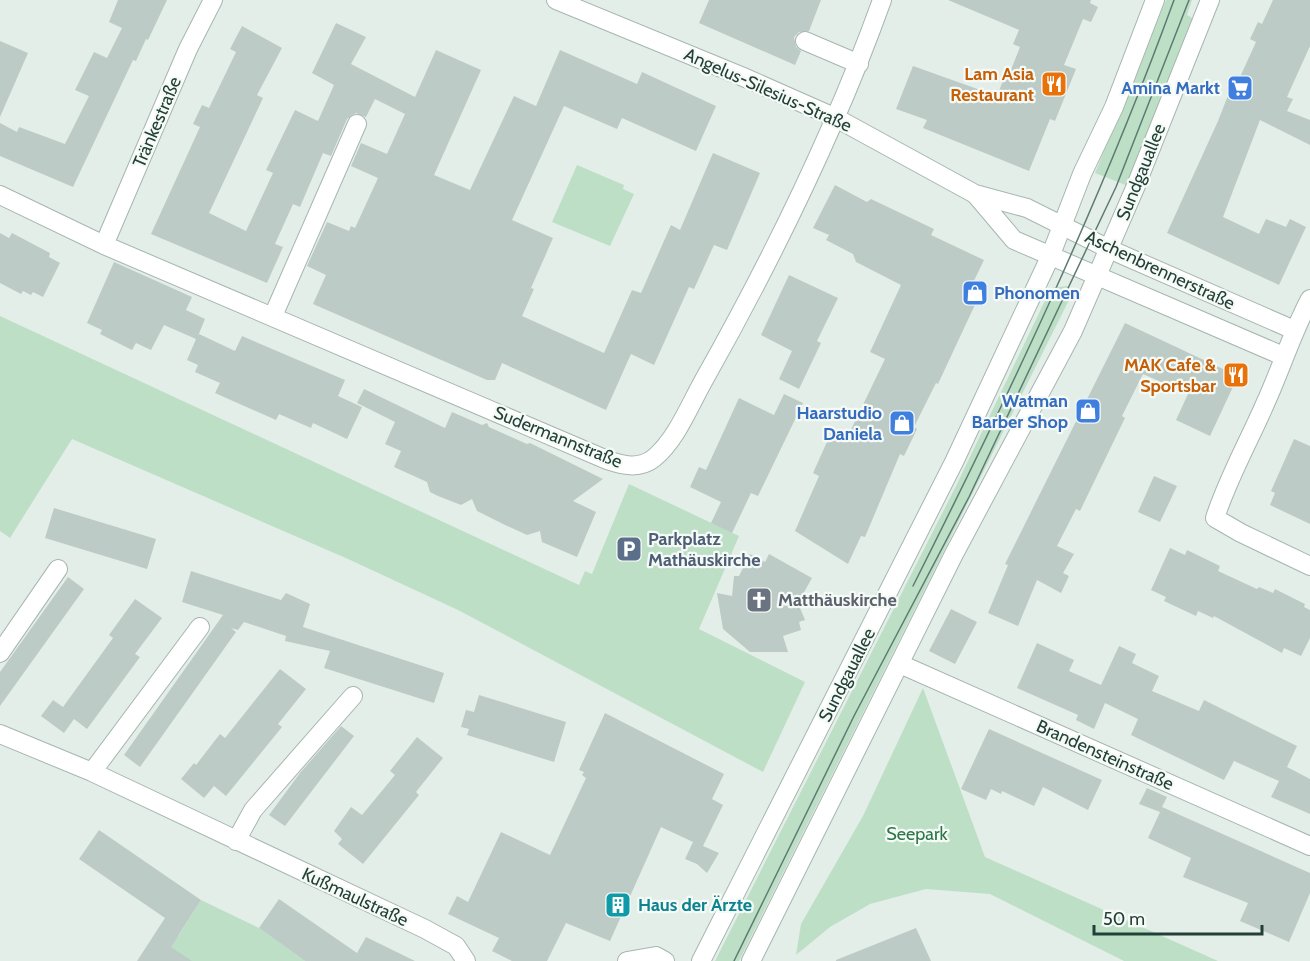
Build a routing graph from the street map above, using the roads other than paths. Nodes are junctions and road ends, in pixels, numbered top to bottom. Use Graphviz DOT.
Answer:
graph roads {
  1 [pos="213,0"];
  2 [pos="556,0"];
  3 [pos="882,0"];
  4 [pos="1155,0"];
  5 [pos="1210,0"];
  6 [pos="808,36"];
  7 [pos="861,58"];
  8 [pos="836,118"];
  9 [pos="357,124"];
  10 [pos="975,194"];
  11 [pos="0,195"];
  12 [pos="1028,208"];
  13 [pos="1062,225"];
  14 [pos="104,245"];
  15 [pos="1109,249"];
  16 [pos="1050,257"];
  17 [pos="1097,276"];
  18 [pos="1310,299"];
  19 [pos="273,316"];
  20 [pos="1294,330"];
  21 [pos="1284,356"];
  22 [pos="1310,566"];
  23 [pos="58,568"];
  24 [pos="200,627"];
  25 [pos="0,653"];
  26 [pos="900,664"];
  27 [pos="352,696"];
  28 [pos="0,734"];
  29 [pos="92,772"];
  30 [pos="236,841"];
  31 [pos="1310,846"];
  32 [pos="658,960"];
  33 [pos="466,961"];
  34 [pos="627,961"];
  35 [pos="701,961"];
  36 [pos="750,961"];
  1 -- 14 [label="street, Tränkestraße"];
  2 -- 8 [label="street, Angelus-Silesius-Straße"];
  3 -- 7 [label="street"];
  4 -- 13 [label="street, Sundgauallee"];
  5 -- 15 [label="street, Sundgauallee"];
  6 -- 7 [label="street"];
  7 -- 8 [label="street"];
  8 -- 10 [label="street, Angelus-Silesius-Straße"];
  8 -- 19 [label="street, Sudermannstraße"];
  9 -- 19 [label="street"];
  10 -- 12 [label="street, Angelus-Silesius-Straße"];
  10 -- 16 [label="street, Angelus-Silesius-Straße"];
  11 -- 14 [label="street, Sudermannstraße"];
  12 -- 13 [label="street, Aschenbrennerstraße"];
  13 -- 15 [label="street, Aschenbrennerstraße"];
  13 -- 16 [label="street, Sundgauallee"];
  14 -- 19 [label="street, Sudermannstraße"];
  15 -- 17 [label="street, Sundgauallee"];
  15 -- 20 [label="street, Aschenbrennerstraße"];
  16 -- 17 [label="street"];
  16 -- 35 [label="street, Sundgauallee"];
  17 -- 21 [label="street, Aschenbrennerstraße"];
  17 -- 26 [label="street, Sundgauallee"];
  18 -- 20 [label="street"];
  20 -- 21 [label="street"];
  21 -- 22 [label="street"];
  23 -- 25 [label="street"];
  24 -- 29 [label="street"];
  26 -- 31 [label="street, Brandensteinstraße"];
  26 -- 36 [label="street, Sundgauallee"];
  27 -- 30 [label="street"];
  28 -- 29 [label="street, Kußmaulstraße"];
  29 -- 30 [label="street, Kußmaulstraße"];
  30 -- 33 [label="street, Kußmaulstraße"];
  32 -- 34 [label="street"];
}
